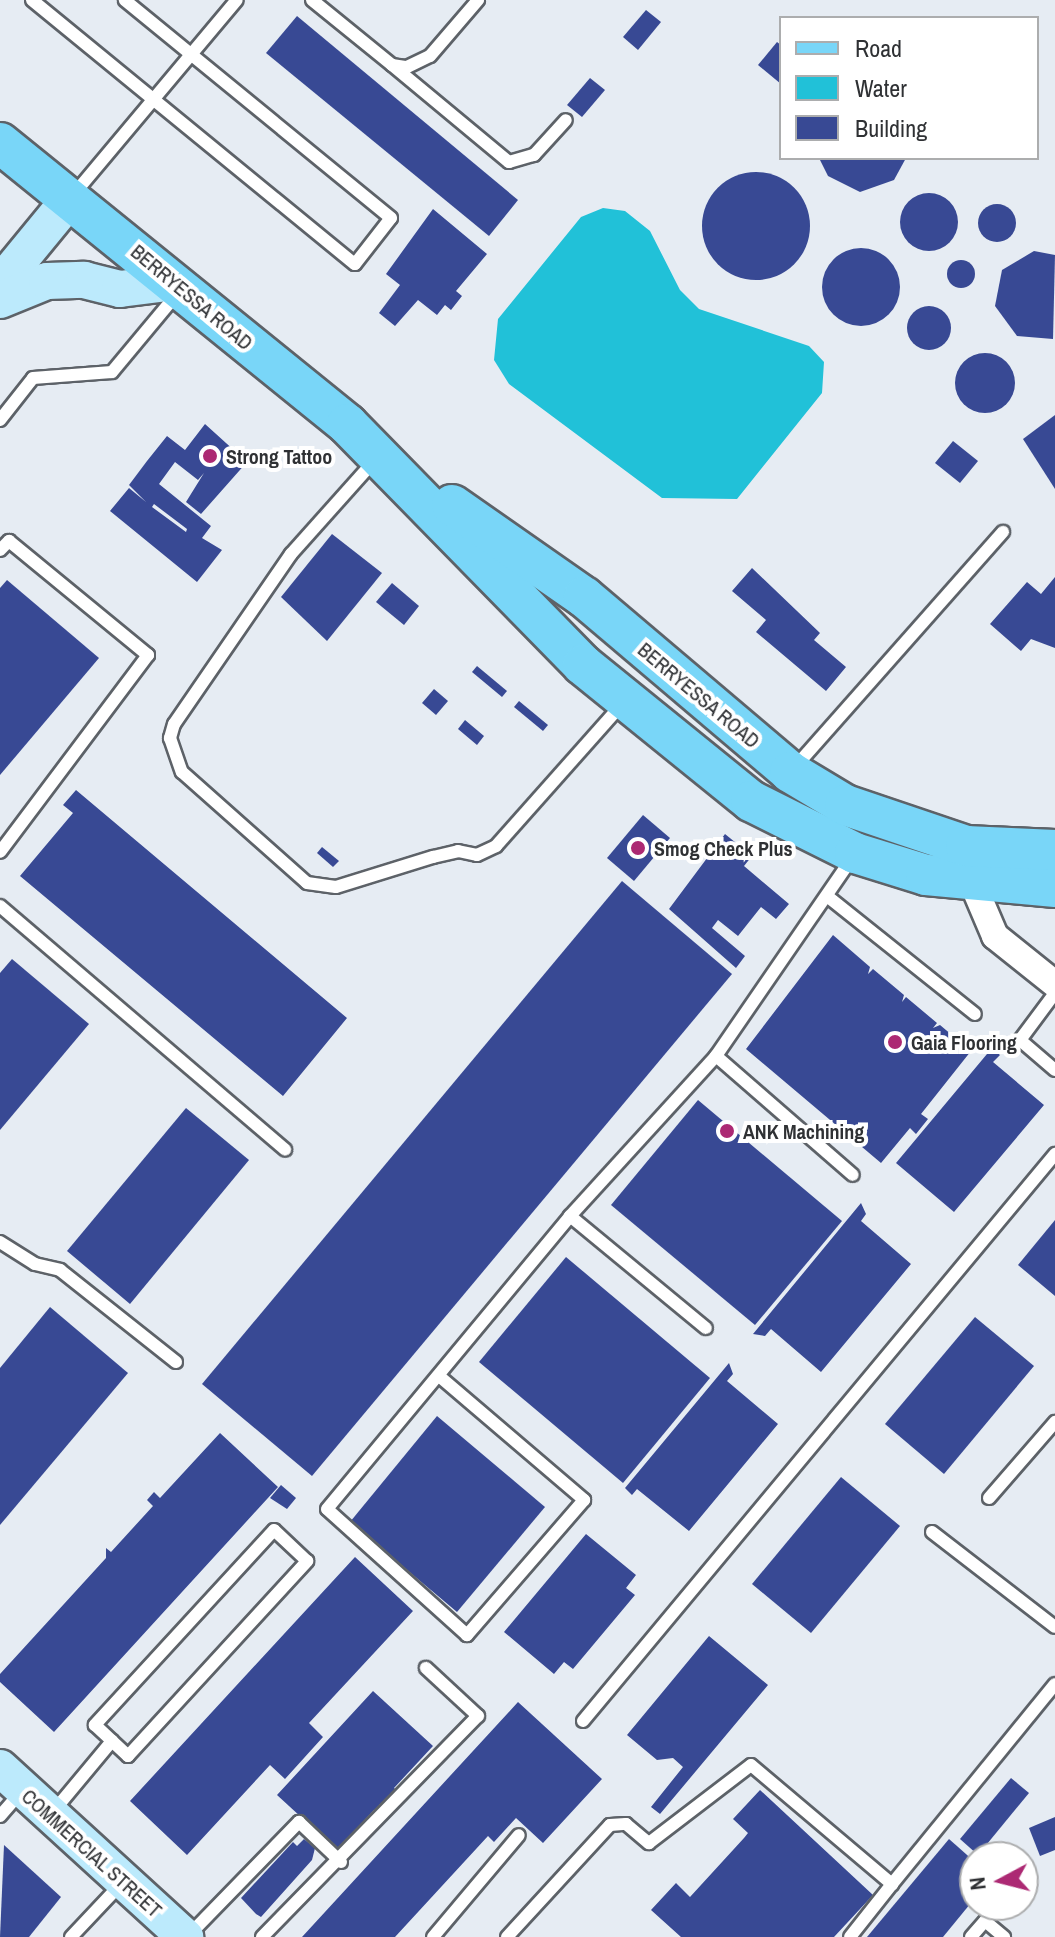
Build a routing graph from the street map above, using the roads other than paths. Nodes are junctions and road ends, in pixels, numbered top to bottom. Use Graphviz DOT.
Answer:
graph roads {
  1 [pos="32,0"];
  2 [pos="125,0"];
  3 [pos="237,0"];
  4 [pos="312,0"];
  5 [pos="478,0"];
  6 [pos="190,51"];
  7 [pos="392,65"];
  8 [pos="149,98"];
  9 [pos="566,120"];
  10 [pos="0,143"];
  11 [pos="69,200"];
  12 [pos="0,284"];
  13 [pos="178,285"];
  14 [pos="0,300"];
  15 [pos="0,420"];
  16 [pos="380,455"];
  17 [pos="1003,532"];
  18 [pos="0,550"];
  19 [pos="625,701"];
  20 [pos="790,772"];
  21 [pos="1055,850"];
  22 [pos="0,852"];
  23 [pos="855,853"];
  24 [pos="972,882"];
  25 [pos="1055,887"];
  26 [pos="827,896"];
  27 [pos="0,906"];
  28 [pos="1055,984"];
  29 [pos="1055,993"];
  30 [pos="975,1014"];
  31 [pos="716,1056"];
  32 [pos="1055,1070"];
  33 [pos="285,1149"];
  34 [pos="1055,1154"];
  35 [pos="853,1175"];
  36 [pos="570,1216"];
  37 [pos="0,1242"];
  38 [pos="706,1328"];
  39 [pos="176,1362"];
  40 [pos="439,1376"];
  41 [pos="1055,1422"];
  42 [pos="989,1498"];
  43 [pos="932,1532"];
  44 [pos="1055,1627"];
  45 [pos="426,1668"];
  46 [pos="1055,1684"];
  47 [pos="583,1721"];
  48 [pos="112,1741"];
  49 [pos="8,1791"];
  50 [pos="50,1816"];
  51 [pos="519,1835"];
  52 [pos="341,1862"];
  53 [pos="123,1882"];
  54 [pos="892,1884"];
  55 [pos="510,1936"];
  56 [pos="71,1937"];
  57 [pos="186,1937"];
  58 [pos="262,1937"];
  59 [pos="433,1937"];
  60 [pos="850,1937"];
  61 [pos="971,1937"];
  62 [pos="1004,1937"];
  1 -- 8 [label="lane"];
  2 -- 6 [label="lane"];
  3 -- 6 [label="lane"];
  4 -- 7 [label="lane"];
  5 -- 7 [label="lane"];
  6 -- 8 [label="lane"];
  6 -- 8 [label="lane"];
  7 -- 9 [label="lane"];
  8 -- 11 [label="lane"];
  10 -- 11 [label="main road, BERRYESSA ROAD"];
  11 -- 12 [label="main road"];
  11 -- 13 [label="main road, BERRYESSA ROAD"];
  13 -- 14 [label="main road"];
  13 -- 15 [label="lane"];
  13 -- 16 [label="main road, BERRYESSA ROAD"];
  16 -- 19 [label="main road, BERRYESSA ROAD"];
  16 -- 19 [label="lane"];
  16 -- 20 [label="main road, BERRYESSA ROAD"];
  17 -- 20 [label="lane"];
  18 -- 22 [label="lane"];
  19 -- 23 [label="main road, BERRYESSA ROAD"];
  20 -- 21 [label="main road, BERRYESSA ROAD"];
  23 -- 24 [label="main road, BERRYESSA ROAD"];
  23 -- 26 [label="lane"];
  24 -- 25 [label="main road, BERRYESSA ROAD"];
  24 -- 28 [label="street"];
  26 -- 30 [label="lane"];
  26 -- 31 [label="lane"];
  27 -- 33 [label="lane"];
  29 -- 32 [label="lane"];
  31 -- 35 [label="lane"];
  31 -- 36 [label="lane"];
  34 -- 47 [label="lane"];
  36 -- 38 [label="lane"];
  36 -- 40 [label="lane"];
  37 -- 39 [label="lane"];
  40 -- 40 [label="lane"];
  41 -- 42 [label="lane"];
  43 -- 44 [label="lane"];
  45 -- 52 [label="lane"];
  46 -- 54 [label="lane"];
  48 -- 48 [label="lane"];
  48 -- 50 [label="lane"];
  49 -- 50 [label="main road, COMMERCIAL STREET"];
  50 -- 53 [label="main road, COMMERCIAL STREET"];
  51 -- 59 [label="lane"];
  52 -- 57 [label="lane"];
  52 -- 58 [label="lane"];
  53 -- 56 [label="lane"];
  53 -- 57 [label="main road, COMMERCIAL STREET"];
  54 -- 55 [label="lane"];
  54 -- 60 [label="lane"];
  61 -- 62 [label="lane"];
}
